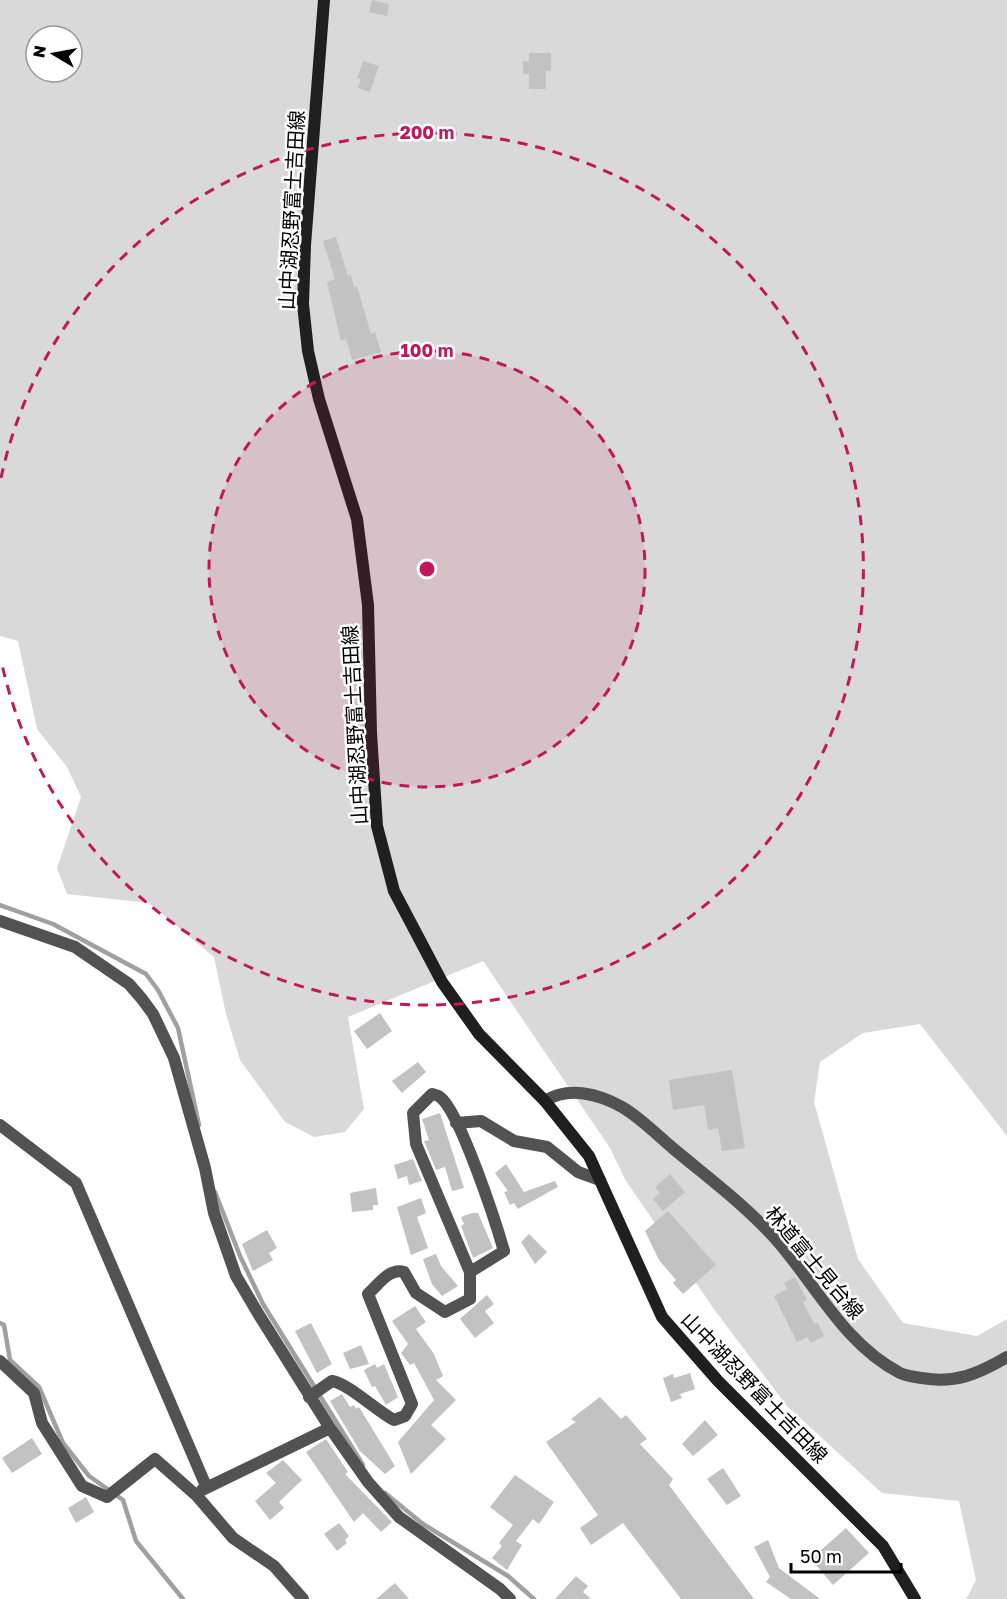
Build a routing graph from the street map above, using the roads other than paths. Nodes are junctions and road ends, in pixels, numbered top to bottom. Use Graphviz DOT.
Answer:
graph roads {
  1 [pos="324,0"];
  2 [pos="0,921"];
  3 [pos="545,1101"];
  4 [pos="456,1123"];
  5 [pos="0,1125"];
  6 [pos="600,1180"];
  7 [pos="470,1272"];
  8 [pos="1007,1357"];
  9 [pos="0,1361"];
  10 [pos="309,1397"];
  11 [pos="330,1428"];
  12 [pos="206,1486"];
  13 [pos="197,1496"];
  14 [pos="303,1599"];
  15 [pos="510,1599"];
  16 [pos="915,1599"];
  1 -- 3 [label="main road, 山中湖忍野富士吉田線"];
  2 -- 10 [label="street"];
  3 -- 6 [label="main road, 山中湖忍野富士吉田線"];
  3 -- 8 [label="street, 林道富士見台線"];
  4 -- 6 [label="street"];
  4 -- 7 [label="street"];
  4 -- 7 [label="street"];
  5 -- 12 [label="street"];
  6 -- 16 [label="main road, 山中湖忍野富士吉田線"];
  7 -- 10 [label="street"];
  9 -- 13 [label="street"];
  10 -- 11 [label="street"];
  11 -- 12 [label="street"];
  11 -- 15 [label="street"];
  12 -- 13 [label="street"];
  13 -- 14 [label="street"];
}
